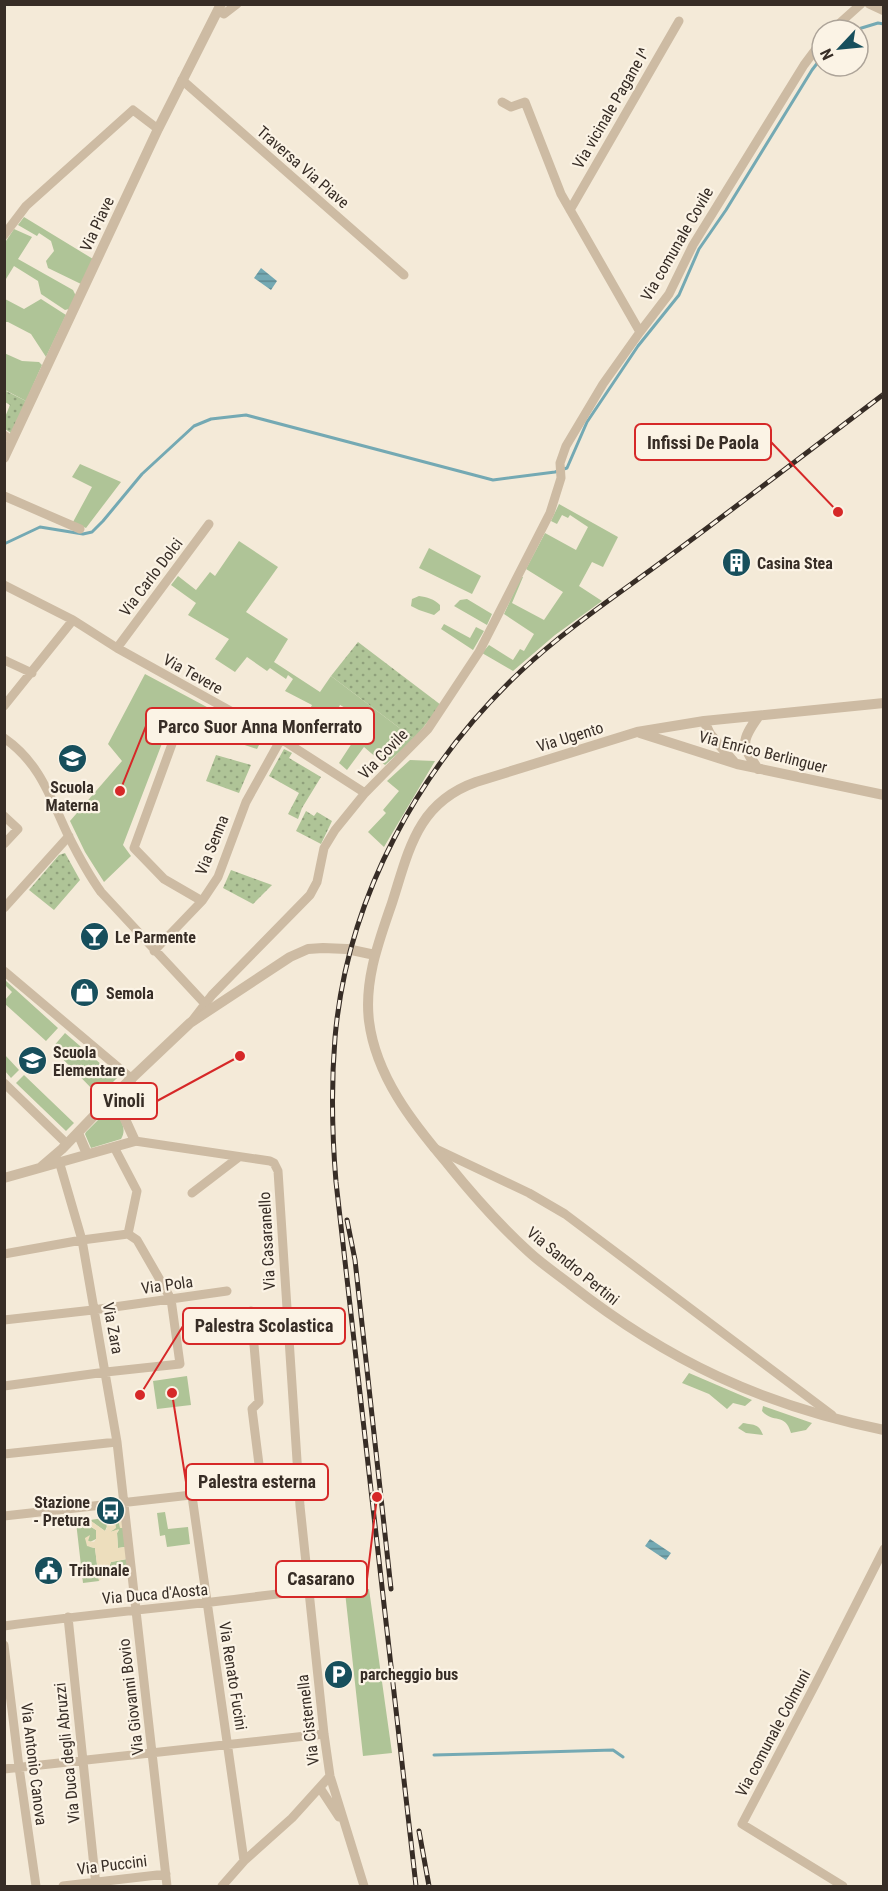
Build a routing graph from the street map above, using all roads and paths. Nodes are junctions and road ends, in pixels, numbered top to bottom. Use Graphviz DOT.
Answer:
graph roads {
  1 [pos="237,4"];
  2 [pos="861,4"];
  3 [pos="869,4"];
  4 [pos="219,8"];
  5 [pos="884,11"];
  6 [pos="845,18"];
  7 [pos="679,21"];
  8 [pos="810,57"];
  9 [pos="182,80"];
  10 [pos="501,102"];
  11 [pos="158,129"];
  12 [pos="570,210"];
  13 [pos="4,235"];
  14 [pos="404,275"];
  15 [pos="640,332"];
  16 [pos="4,458"];
  17 [pos="561,478"];
  18 [pos="4,496"];
  19 [pos="210,524"];
  20 [pos="80,529"];
  21 [pos="4,585"];
  22 [pos="73,621"];
  23 [pos="117,648"];
  24 [pos="4,660"];
  25 [pos="32,673"];
  26 [pos="884,703"];
  27 [pos="4,706"];
  28 [pos="758,717"];
  29 [pos="704,722"];
  30 [pos="637,732"];
  31 [pos="4,738"];
  32 [pos="281,739"];
  33 [pos="172,744"];
  34 [pos="737,764"];
  35 [pos="758,769"];
  36 [pos="365,793"];
  37 [pos="884,795"];
  38 [pos="4,816"];
  39 [pos="69,836"];
  40 [pos="4,844"];
  41 [pos="202,901"];
  42 [pos="4,908"];
  43 [pos="154,951"];
  44 [pos="375,956"];
  45 [pos="4,971"];
  46 [pos="207,1006"];
  47 [pos="132,1079"];
  48 [pos="4,1083"];
  49 [pos="114,1095"];
  50 [pos="78,1133"];
  51 [pos="135,1141"];
  52 [pos="67,1144"];
  53 [pos="114,1147"];
  54 [pos="433,1147"];
  55 [pos="87,1154"];
  56 [pos="239,1156"];
  57 [pos="59,1161"];
  58 [pos="41,1167"];
  59 [pos="4,1178"];
  60 [pos="192,1193"];
  61 [pos="128,1234"];
  62 [pos="82,1240"];
  63 [pos="4,1254"];
  64 [pos="227,1291"];
  65 [pos="171,1299"];
  66 [pos="93,1310"];
  67 [pos="251,1311"];
  68 [pos="4,1320"];
  69 [pos="106,1372"];
  70 [pos="4,1386"];
  71 [pos="839,1420"];
  72 [pos="884,1430"];
  73 [pos="117,1442"];
  74 [pos="4,1454"];
  75 [pos="298,1483"];
  76 [pos="261,1488"];
  77 [pos="192,1496"];
  78 [pos="124,1503"];
  79 [pos="4,1516"];
  80 [pos="884,1549"];
  81 [pos="308,1590"];
  82 [pos="207,1604"];
  83 [pos="136,1610"];
  84 [pos="68,1617"];
  85 [pos="4,1626"];
  86 [pos="4,1645"];
  87 [pos="324,1734"];
  88 [pos="228,1743"];
  89 [pos="153,1752"];
  90 [pos="83,1760"];
  91 [pos="19,1767"];
  92 [pos="4,1769"];
  93 [pos="330,1776"];
  94 [pos="320,1788"];
  95 [pos="346,1827"];
  96 [pos="244,1861"];
  97 [pos="166,1874"];
  98 [pos="96,1885"];
  99 [pos="36,1887"];
  100 [pos="63,1887"];
  101 [pos="167,1887"];
  102 [pos="222,1887"];
  103 [pos="364,1887"];
  104 [pos="843,1887"];
  1 -- 4 [label="street"];
  2 -- 6 [label="street"];
  3 -- 5 [label="street"];
  4 -- 9 [label="street, Via Piave"];
  7 -- 12 [label="street, Via vicinale Pagane I^"];
  8 -- 15 [label="street, Via comunale Covile"];
  9 -- 11 [label="street, Via Piave"];
  9 -- 14 [label="street, Traversa Via Piave"];
  10 -- 12 [label="street"];
  11 -- 13 [label="street"];
  11 -- 16 [label="street, Via Piave"];
  12 -- 15 [label="street"];
  15 -- 17 [label="street, Via comunale Covile"];
  17 -- 36 [label="street, Via Covile"];
  18 -- 20 [label="street"];
  19 -- 23 [label="street, Via Carlo Dolci"];
  21 -- 22 [label="street, Via Tevere"];
  22 -- 23 [label="street, Via Tevere"];
  22 -- 25 [label="street"];
  23 -- 32 [label="street, Via Tevere"];
  24 -- 25 [label="street"];
  25 -- 27 [label="street"];
  26 -- 28 [label="street, Via Ugento"];
  28 -- 29 [label="street, Via Ugento"];
  28 -- 35 [label="street"];
  29 -- 30 [label="street, Via Ugento"];
  29 -- 34 [label="street"];
  30 -- 34 [label="street, Via Enrico Berlinguer"];
  30 -- 44 [label="street, Via Ugento"];
  31 -- 39 [label="street"];
  32 -- 36 [label="street, Via Tevere"];
  32 -- 41 [label="street, Via Senna"];
  33 -- 41 [label="street"];
  34 -- 35 [label="street, Via Enrico Berlinguer"];
  35 -- 37 [label="street, Via Enrico Berlinguer"];
  36 -- 46 [label="street, Via Covile"];
  38 -- 40 [label="street"];
  39 -- 42 [label="street"];
  39 -- 43 [label="street"];
  41 -- 43 [label="street, Via Senna"];
  43 -- 46 [label="street"];
  44 -- 46 [label="street"];
  44 -- 54 [label="street, Via Sandro Pertini"];
  45 -- 47 [label="street"];
  46 -- 47 [label="street, Via Covile"];
  47 -- 49 [label="street, Via Covile"];
  48 -- 52 [label="street"];
  49 -- 50 [label="street, Via Covile"];
  49 -- 51 [label="street"];
  50 -- 52 [label="street, Via Covile"];
  50 -- 55 [label="street"];
  51 -- 53 [label="street"];
  51 -- 56 [label="street, Via Casaranello"];
  52 -- 58 [label="street, Via Covile"];
  53 -- 55 [label="street"];
  53 -- 61 [label="street"];
  54 -- 71 [label="street"];
  54 -- 71 [label="street, Via Sandro Pertini"];
  55 -- 57 [label="street"];
  56 -- 60 [label="street"];
  56 -- 75 [label="street, Via Casaranello"];
  57 -- 58 [label="street"];
  57 -- 62 [label="street, Via Zara"];
  58 -- 59 [label="street"];
  61 -- 62 [label="street"];
  61 -- 65 [label="street"];
  62 -- 63 [label="street"];
  62 -- 66 [label="street, Via Zara"];
  64 -- 65 [label="street, Via Pola"];
  65 -- 66 [label="street, Via Pola"];
  65 -- 69 [label="street"];
  66 -- 68 [label="street, Via Pola"];
  66 -- 69 [label="street, Via Zara"];
  67 -- 76 [label="street"];
  69 -- 70 [label="street"];
  69 -- 73 [label="street, Via Zara"];
  71 -- 72 [label="street, Via Sandro Pertini"];
  73 -- 74 [label="street"];
  73 -- 78 [label="street, Via Zara"];
  75 -- 76 [label="street"];
  75 -- 81 [label="street, Via Cisternella"];
  76 -- 77 [label="street"];
  77 -- 78 [label="street"];
  77 -- 82 [label="street, Via Renato Fucini"];
  78 -- 79 [label="street"];
  78 -- 83 [label="street, Via Giovanni Bovio"];
  80 -- 104 [label="street, Via comunale Colmuni"];
  81 -- 82 [label="street, Via Duca d'Aosta"];
  81 -- 87 [label="street, Via Cisternella"];
  82 -- 83 [label="street, Via Duca d'Aosta"];
  82 -- 88 [label="street, Via Renato Fucini"];
  83 -- 84 [label="street, Via Duca d'Aosta"];
  83 -- 89 [label="street, Via Giovanni Bovio"];
  84 -- 85 [label="street, Via Duca d'Aosta"];
  84 -- 90 [label="street, Via Duca degli Abruzzi"];
  86 -- 91 [label="street, Via Antonio Canova"];
  87 -- 88 [label="street"];
  87 -- 93 [label="street, Via Cisternella"];
  88 -- 89 [label="street"];
  88 -- 96 [label="street, Via Renato Fucini"];
  89 -- 90 [label="street"];
  89 -- 97 [label="street, Via Giovanni Bovio"];
  90 -- 91 [label="street"];
  90 -- 98 [label="street, Via Duca degli Abruzzi"];
  91 -- 92 [label="street"];
  91 -- 99 [label="street, Via Antonio Canova"];
  93 -- 94 [label="street, Via Cisternella"];
  93 -- 95 [label="street"];
  94 -- 95 [label="street"];
  94 -- 96 [label="street, Via Cisternella"];
  95 -- 103 [label="street"];
  96 -- 102 [label="street, Via Cisternella"];
  97 -- 98 [label="street, Via Puccini"];
  97 -- 101 [label="street, Via Giovanni Bovio"];
  98 -- 100 [label="street, Via Puccini"];
}
